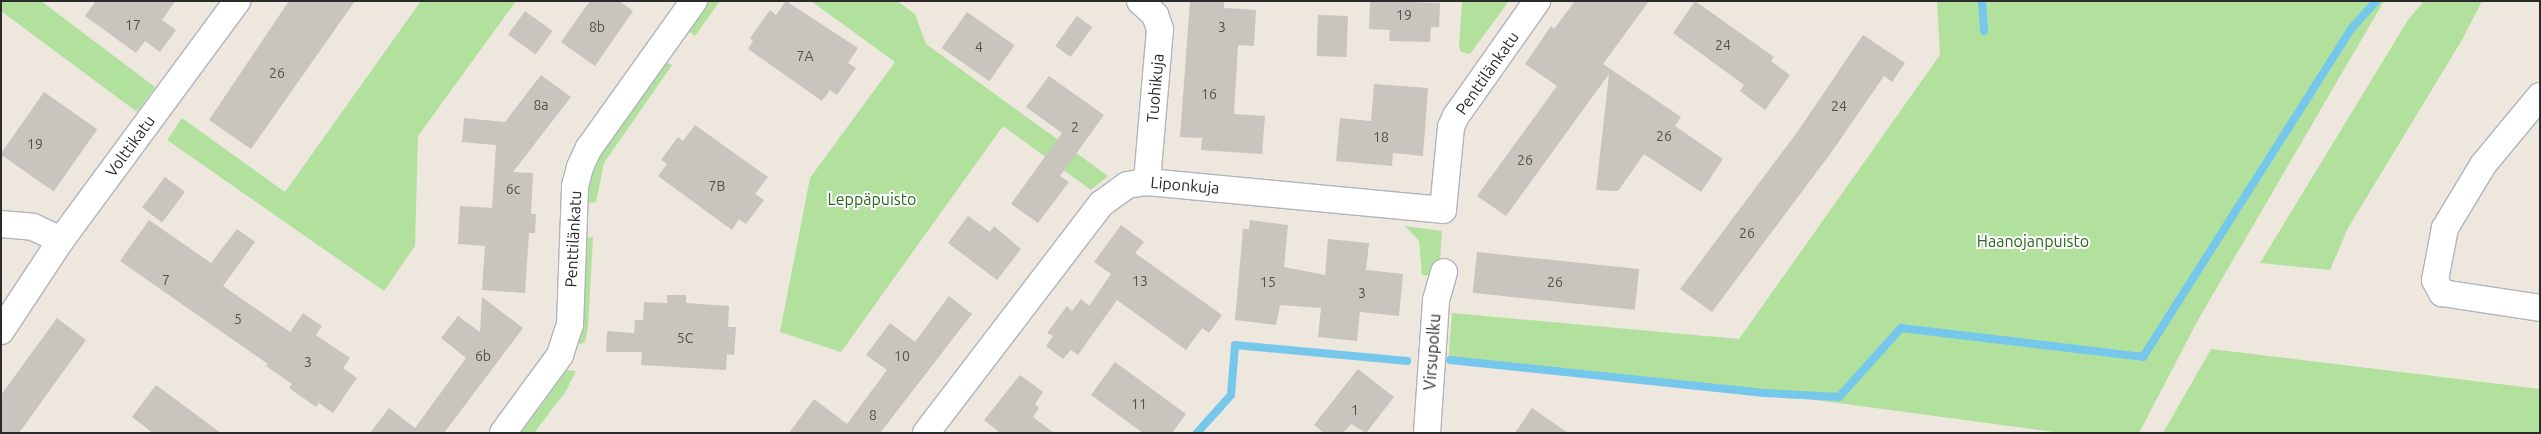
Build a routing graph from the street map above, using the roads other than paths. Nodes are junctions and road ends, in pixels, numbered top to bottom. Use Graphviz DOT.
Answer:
graph roads {
  1 [pos="237,1"];
  2 [pos="694,1"];
  3 [pos="1140,1"];
  4 [pos="1537,1"];
  5 [pos="2540,96"];
  6 [pos="1148,182"];
  7 [pos="1443,210"];
  8 [pos="1,224"];
  9 [pos="61,240"];
  10 [pos="1444,272"];
  11 [pos="2540,308"];
  12 [pos="1,331"];
  13 [pos="503,433"];
  14 [pos="926,433"];
  15 [pos="1427,433"];
  1 -- 9 [label="street, Volttikatu"];
  2 -- 13 [label="street, Penttilänkatu"];
  3 -- 6 [label="street, Tuohikuja"];
  4 -- 7 [label="street, Penttilänkatu"];
  5 -- 11 [label="street"];
  6 -- 7 [label="street, Liponkuja"];
  6 -- 14 [label="street, Liponkuja"];
  8 -- 9 [label="street"];
  9 -- 12 [label="street, Volttikatu"];
  10 -- 15 [label="street, Virsupolku"];
}
